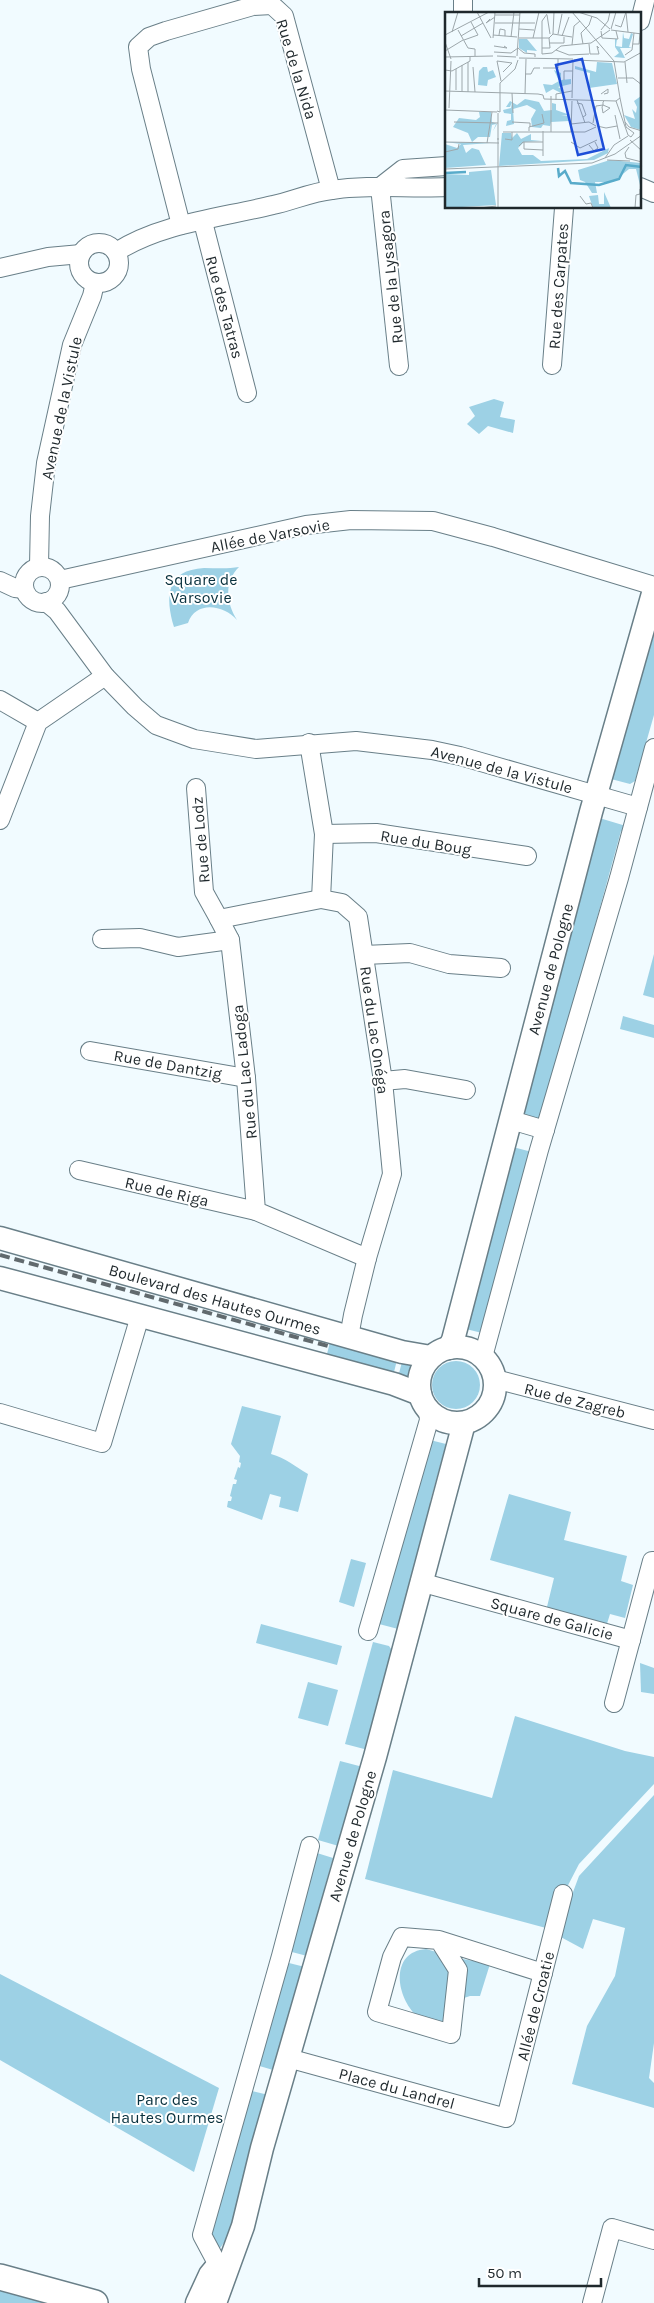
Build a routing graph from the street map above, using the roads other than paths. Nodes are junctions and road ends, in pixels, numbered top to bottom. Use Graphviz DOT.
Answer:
graph roads {
  1 [pos="645,2"];
  2 [pos="642,14"];
  3 [pos="445,166"];
  4 [pos="380,187"];
  5 [pos="445,187"];
  6 [pos="642,188"];
  7 [pos="331,190"];
  8 [pos="654,193"];
  9 [pos="564,209"];
  10 [pos="203,222"];
  11 [pos="181,225"];
  12 [pos="116,252"];
  13 [pos="81,254"];
  14 [pos="0,268"];
  15 [pos="95,282"];
  16 [pos="552,365"];
  17 [pos="399,366"];
  18 [pos="248,393"];
  19 [pos="39,566"];
  20 [pos="60,580"];
  21 [pos="0,581"];
  22 [pos="654,588"];
  23 [pos="24,589"];
  24 [pos="46,602"];
  25 [pos="105,676"];
  26 [pos="0,700"];
  27 [pos="38,722"];
  28 [pos="309,743"];
  29 [pos="654,748"];
  30 [pos="196,788"];
  31 [pos="596,794"];
  32 [pos="638,807"];
  33 [pos="0,820"];
  34 [pos="324,834"];
  35 [pos="527,856"];
  36 [pos="321,899"];
  37 [pos="220,919"];
  38 [pos="102,939"];
  39 [pos="230,940"];
  40 [pos="364,955"];
  41 [pos="501,968"];
  42 [pos="90,1051"];
  43 [pos="246,1078"];
  44 [pos="383,1081"];
  45 [pos="466,1090"];
  46 [pos="511,1120"];
  47 [pos="545,1130"];
  48 [pos="79,1170"];
  49 [pos="256,1211"];
  50 [pos="0,1238"];
  51 [pos="367,1258"];
  52 [pos="0,1278"];
  53 [pos="140,1316"];
  54 [pos="349,1337"];
  55 [pos="440,1353"];
  56 [pos="483,1357"];
  57 [pos="495,1379"];
  58 [pos="424,1402"];
  59 [pos="0,1413"];
  60 [pos="654,1420"];
  61 [pos="464,1423"];
  62 [pos="654,1561"];
  63 [pos="420,1582"];
  64 [pos="368,1631"];
  65 [pos="631,1640"];
  66 [pos="614,1703"];
  67 [pos="310,1846"];
  68 [pos="563,1894"];
  69 [pos="439,1940"];
  70 [pos="543,1972"];
  71 [pos="288,2058"];
  72 [pos="506,2118"];
  73 [pos="654,2240"];
  74 [pos="235,2247"];
  75 [pos="218,2265"];
  76 [pos="0,2277"];
  77 [pos="95,2303"];
  78 [pos="197,2303"];
  79 [pos="215,2303"];
  80 [pos="592,2303"];
  1 -- 2 [label="street"];
  3 -- 4 [label="street"];
  4 -- 5 [label="street"];
  4 -- 7 [label="street"];
  4 -- 17 [label="street, Rue de la Lysagora"];
  6 -- 8 [label="street"];
  7 -- 10 [label="street"];
  7 -- 11 [label="street, Rue de la Nida"];
  9 -- 16 [label="street, Rue des Carpates"];
  10 -- 11 [label="street"];
  10 -- 18 [label="street, Rue des Tatras"];
  11 -- 12 [label="street"];
  12 -- 13 [label="street"];
  12 -- 15 [label="street"];
  13 -- 14 [label="street"];
  13 -- 15 [label="street"];
  15 -- 19 [label="street, Avenue de la Vistule"];
  19 -- 20 [label="street"];
  19 -- 23 [label="street"];
  20 -- 22 [label="street, Allée de Varsovie"];
  20 -- 24 [label="street"];
  21 -- 23 [label="street"];
  22 -- 31 [label="street, Avenue de Pologne"];
  23 -- 24 [label="street"];
  24 -- 25 [label="street, Avenue de la Vistule"];
  25 -- 27 [label="street"];
  25 -- 28 [label="street, Avenue de la Vistule"];
  26 -- 27 [label="street"];
  27 -- 33 [label="street"];
  28 -- 31 [label="street, Avenue de la Vistule"];
  28 -- 34 [label="street"];
  29 -- 32 [label="street"];
  30 -- 37 [label="street, Rue de Lodz"];
  31 -- 32 [label="street, Avenue de la Vistule"];
  31 -- 46 [label="street, Avenue de Pologne"];
  32 -- 47 [label="street"];
  34 -- 35 [label="street, Rue du Boug"];
  34 -- 36 [label="street"];
  36 -- 37 [label="street"];
  36 -- 40 [label="street, Rue du Lac Onéga"];
  37 -- 39 [label="street, Rue du Lac Ladoga"];
  38 -- 39 [label="street"];
  39 -- 43 [label="street, Rue du Lac Ladoga"];
  40 -- 41 [label="street"];
  40 -- 44 [label="street, Rue du Lac Onéga"];
  42 -- 43 [label="street, Rue de Dantzig"];
  43 -- 49 [label="street, Rue du Lac Ladoga"];
  44 -- 45 [label="street"];
  44 -- 51 [label="street, Rue du Lac Onéga"];
  46 -- 47 [label="street"];
  46 -- 55 [label="street, Avenue de Pologne"];
  47 -- 56 [label="street"];
  48 -- 49 [label="street, Rue de Riga"];
  49 -- 51 [label="street"];
  50 -- 54 [label="street, Boulevard des Hautes Ourmes"];
  51 -- 54 [label="street, Rue du Lac Onéga"];
  52 -- 53 [label="street"];
  53 -- 58 [label="street"];
  53 -- 59 [label="street"];
  54 -- 55 [label="street, Boulevard des Hautes Ourmes"];
  55 -- 56 [label="street"];
  55 -- 58 [label="street"];
  56 -- 57 [label="street"];
  57 -- 60 [label="street, Rue de Zagreb"];
  57 -- 61 [label="street"];
  58 -- 61 [label="street"];
  58 -- 64 [label="street"];
  61 -- 63 [label="street, Avenue de Pologne"];
  62 -- 65 [label="street, Square de Galicie"];
  63 -- 65 [label="street, Square de Galicie"];
  63 -- 71 [label="street, Avenue de Pologne"];
  65 -- 66 [label="street"];
  67 -- 75 [label="street"];
  68 -- 70 [label="street, Allée de Croatie"];
  69 -- 69 [label="street"];
  69 -- 70 [label="street"];
  70 -- 72 [label="street, Allée de Croatie"];
  71 -- 72 [label="street, Place du Landrel"];
  71 -- 74 [label="street, Avenue de Pologne"];
  73 -- 80 [label="street"];
  74 -- 75 [label="street, Avenue de Pologne"];
  74 -- 79 [label="street, Avenue de Pologne"];
  75 -- 78 [label="street, Avenue de Pologne"];
  76 -- 77 [label="main road"];
}
